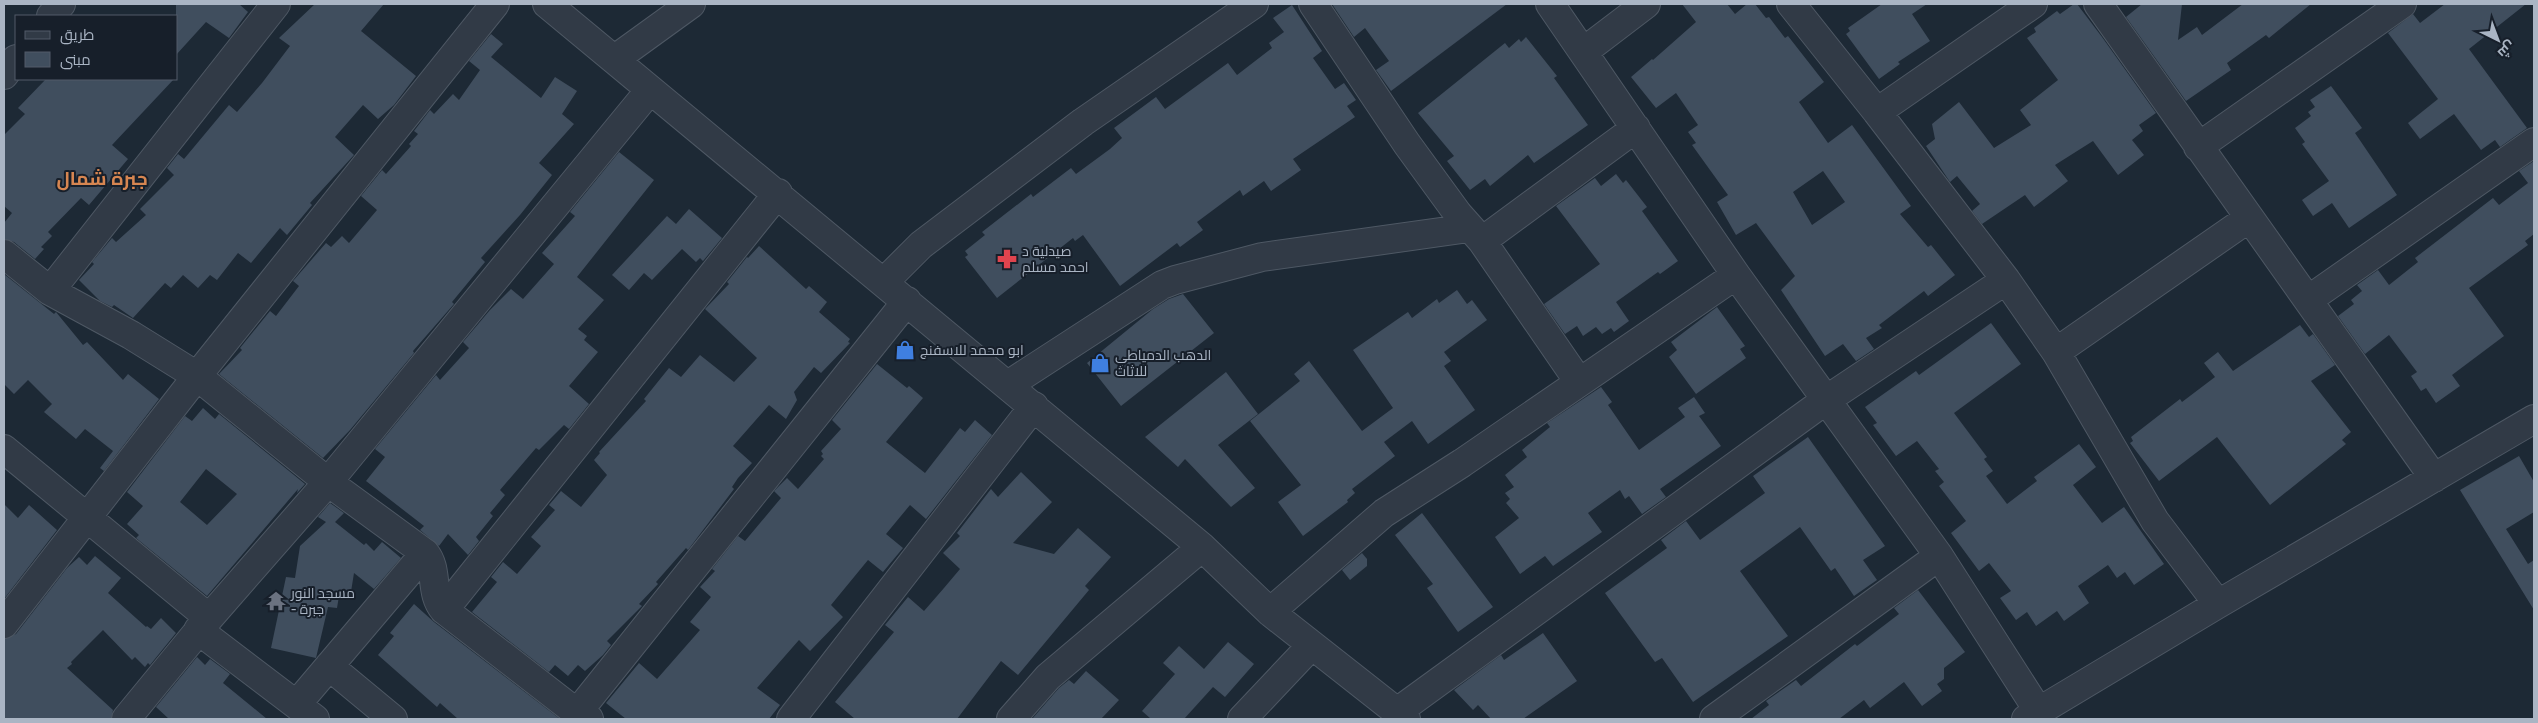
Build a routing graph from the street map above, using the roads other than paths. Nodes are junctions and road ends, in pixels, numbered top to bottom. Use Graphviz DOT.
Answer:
graph roads {
  1 [pos="61,4"];
  2 [pos="276,4"];
  3 [pos="495,4"];
  4 [pos="547,4"];
  5 [pos="691,4"];
  6 [pos="1254,4"];
  7 [pos="1313,4"];
  8 [pos="1550,4"];
  9 [pos="1646,4"];
  10 [pos="1791,4"];
  11 [pos="2033,4"];
  12 [pos="2098,4"];
  13 [pos="2402,4"];
  14 [pos="52,15"];
  15 [pos="1583,52"];
  16 [pos="615,59"];
  17 [pos="15,60"];
  18 [pos="4,75"];
  19 [pos="650,90"];
  20 [pos="1877,112"];
  21 [pos="1636,128"];
  22 [pos="2534,142"];
  23 [pos="2198,147"];
  24 [pos="778,193"];
  25 [pos="2249,218"];
  26 [pos="1475,234"];
  27 [pos="4,254"];
  28 [pos="1736,275"];
  29 [pos="2006,280"];
  30 [pos="884,282"];
  31 [pos="50,291"];
  32 [pos="2308,300"];
  33 [pos="907,301"];
  34 [pos="2056,352"];
  35 [pos="197,376"];
  36 [pos="1579,382"];
  37 [pos="1008,385"];
  38 [pos="1826,400"];
  39 [pos="1034,406"];
  40 [pos="2534,419"];
  41 [pos="4,449"];
  42 [pos="2434,478"];
  43 [pos="328,482"];
  44 [pos="87,518"];
  45 [pos="1202,547"];
  46 [pos="425,553"];
  47 [pos="1939,556"];
  48 [pos="2218,604"];
  49 [pos="444,610"];
  50 [pos="1270,612"];
  51 [pos="5,622"];
  52 [pos="203,624"];
  53 [pos="1311,646"];
  54 [pos="329,666"];
  55 [pos="306,712"];
  56 [pos="1401,715"];
  57 [pos="135,716"];
  58 [pos="583,716"];
  59 [pos="2033,716"];
  60 [pos="393,719"];
  61 [pos="791,719"];
  62 [pos="1012,719"];
  63 [pos="1242,719"];
  64 [pos="1714,719"];
  1 -- 14 [label="street"];
  2 -- 31 [label="street"];
  3 -- 35 [label="street"];
  4 -- 16 [label="street"];
  5 -- 16 [label="street"];
  6 -- 30 [label="street"];
  7 -- 26 [label="street"];
  8 -- 15 [label="street"];
  9 -- 15 [label="street"];
  10 -- 20 [label="street"];
  11 -- 20 [label="street"];
  12 -- 23 [label="street"];
  13 -- 23 [label="street"];
  15 -- 21 [label="street"];
  16 -- 19 [label="street"];
  17 -- 18 [label="street"];
  19 -- 24 [label="street"];
  19 -- 43 [label="street"];
  20 -- 29 [label="street"];
  21 -- 26 [label="street"];
  21 -- 28 [label="street"];
  22 -- 32 [label="street"];
  23 -- 25 [label="street"];
  24 -- 30 [label="street"];
  24 -- 49 [label="street"];
  25 -- 32 [label="street"];
  25 -- 34 [label="street"];
  26 -- 36 [label="street"];
  26 -- 37 [label="street"];
  27 -- 31 [label="street"];
  28 -- 36 [label="street"];
  28 -- 38 [label="street"];
  29 -- 34 [label="street"];
  29 -- 38 [label="street"];
  30 -- 33 [label="street"];
  31 -- 35 [label="street"];
  32 -- 42 [label="street"];
  33 -- 37 [label="street"];
  33 -- 58 [label="street"];
  34 -- 48 [label="street"];
  35 -- 43 [label="street"];
  35 -- 44 [label="street"];
  36 -- 50 [label="street"];
  37 -- 39 [label="street"];
  38 -- 47 [label="street"];
  38 -- 56 [label="street"];
  39 -- 45 [label="street"];
  39 -- 61 [label="street"];
  40 -- 42 [label="street"];
  41 -- 44 [label="street"];
  42 -- 48 [label="street"];
  43 -- 46 [label="street"];
  43 -- 52 [label="street"];
  44 -- 51 [label="street"];
  44 -- 52 [label="street"];
  45 -- 50 [label="street"];
  45 -- 62 [label="street"];
  46 -- 49 [label="street"];
  46 -- 54 [label="street"];
  47 -- 59 [label="street"];
  47 -- 64 [label="street"];
  48 -- 59 [label="street"];
  49 -- 58 [label="street"];
  50 -- 53 [label="street"];
  52 -- 55 [label="street"];
  52 -- 57 [label="street"];
  53 -- 56 [label="street"];
  53 -- 63 [label="street"];
  54 -- 55 [label="street"];
  54 -- 60 [label="street"];
}
